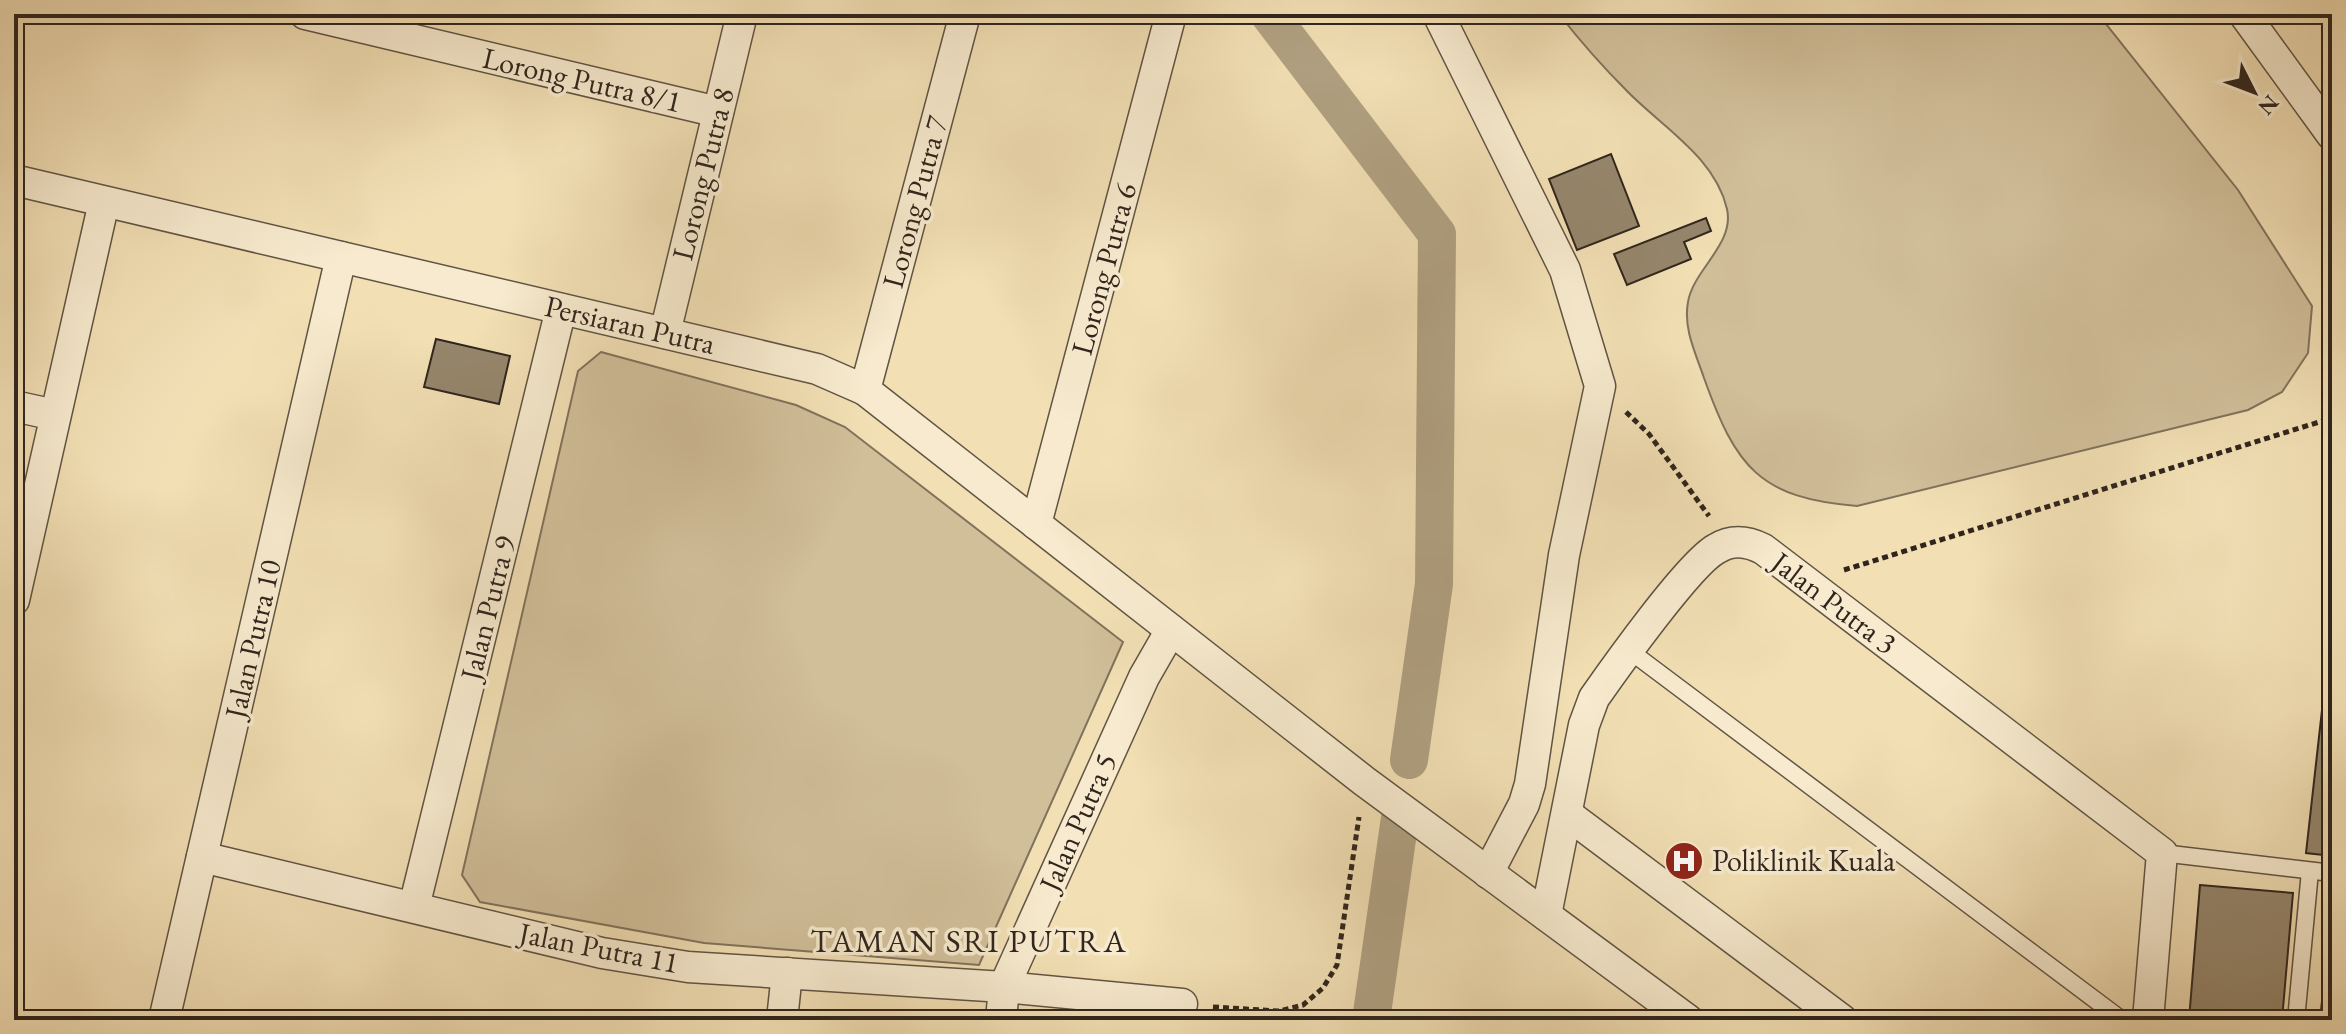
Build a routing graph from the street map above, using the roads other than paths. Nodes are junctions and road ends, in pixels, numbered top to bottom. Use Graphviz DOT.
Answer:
graph roads {
  1 [pos="305,14"];
  2 [pos="742,14"];
  3 [pos="965,14"];
  4 [pos="1171,14"];
  5 [pos="1438,14"];
  6 [pos="2244,14"];
  7 [pos="718,112"];
  8 [pos="2332,135"];
  9 [pos="14,180"];
  10 [pos="104,202"];
  11 [pos="341,257"];
  12 [pos="561,309"];
  13 [pos="665,333"];
  14 [pos="865,390"];
  15 [pos="14,406"];
  16 [pos="55,415"];
  17 [pos="1036,524"];
  18 [pos="14,600"];
  19 [pos="1171,630"];
  20 [pos="1630,651"];
  21 [pos="1567,814"];
  22 [pos="2162,853"];
  23 [pos="202,857"];
  24 [pos="2310,871"];
  25 [pos="1488,873"];
  26 [pos="2332,873"];
  27 [pos="414,907"];
  28 [pos="1546,915"];
  29 [pos="787,973"];
  30 [pos="1004,987"];
  31 [pos="1182,1004"];
  32 [pos="164,1020"];
  33 [pos="782,1020"];
  34 [pos="1001,1020"];
  35 [pos="1688,1020"];
  36 [pos="1842,1020"];
  37 [pos="2122,1020"];
  38 [pos="2148,1020"];
  39 [pos="2296,1020"];
  1 -- 7 [label="street, Lorong Putra 8/1"];
  2 -- 7 [label="street, Lorong Putra 8"];
  3 -- 14 [label="street, Lorong Putra 7"];
  4 -- 17 [label="street, Lorong Putra 6"];
  5 -- 25 [label="street"];
  6 -- 8 [label="street"];
  7 -- 13 [label="street, Lorong Putra 8"];
  9 -- 10 [label="street, Persiaran Putra"];
  10 -- 11 [label="street, Persiaran Putra"];
  10 -- 16 [label="street"];
  11 -- 12 [label="street, Persiaran Putra"];
  11 -- 23 [label="street, Jalan Putra 10"];
  12 -- 13 [label="street, Persiaran Putra"];
  12 -- 27 [label="street, Jalan Putra 9"];
  13 -- 14 [label="street, Persiaran Putra"];
  14 -- 17 [label="street, Persiaran Putra"];
  15 -- 16 [label="street"];
  16 -- 18 [label="street"];
  17 -- 19 [label="street, Persiaran Putra"];
  19 -- 25 [label="street, Persiaran Putra"];
  19 -- 30 [label="street, Jalan Putra 5"];
  20 -- 21 [label="street"];
  20 -- 22 [label="street, Jalan Putra 3"];
  20 -- 37 [label="lane"];
  21 -- 28 [label="street"];
  21 -- 36 [label="street"];
  22 -- 24 [label="lane"];
  22 -- 38 [label="street"];
  23 -- 27 [label="street, Jalan Putra 11"];
  23 -- 32 [label="street, Jalan Putra 10"];
  24 -- 26 [label="lane"];
  24 -- 39 [label="lane"];
  25 -- 28 [label="street, Persiaran Putra"];
  27 -- 29 [label="street, Jalan Putra 11"];
  28 -- 35 [label="street, Persiaran Putra"];
  29 -- 30 [label="street, Jalan Putra 11"];
  29 -- 33 [label="street"];
  30 -- 31 [label="street, Jalan Putra 11"];
  30 -- 34 [label="street, Jalan Putra 5"];
}
